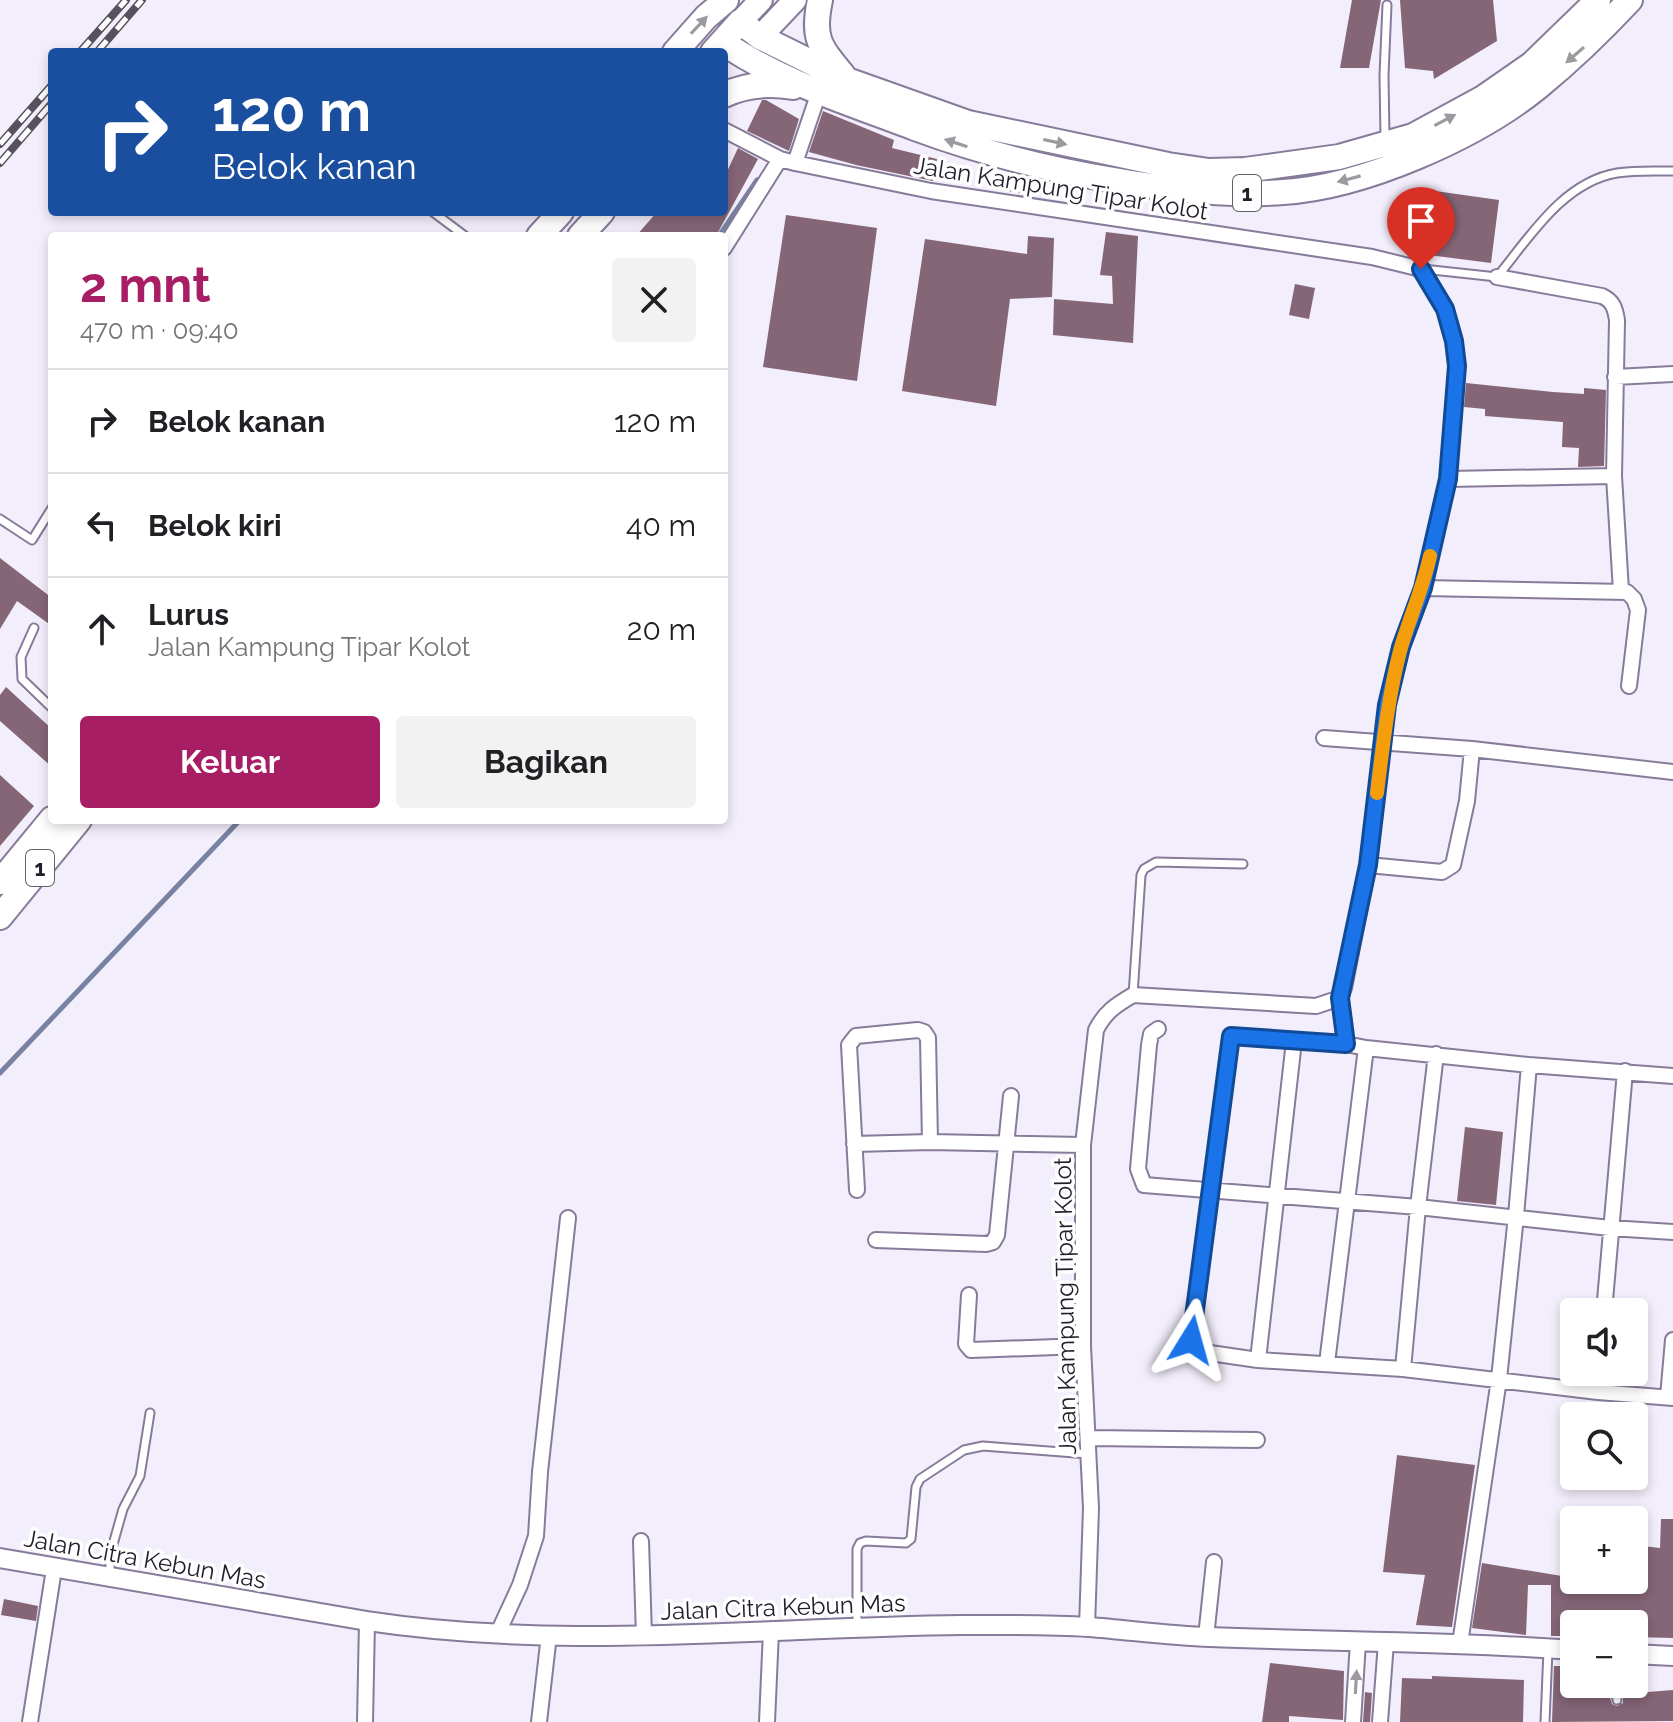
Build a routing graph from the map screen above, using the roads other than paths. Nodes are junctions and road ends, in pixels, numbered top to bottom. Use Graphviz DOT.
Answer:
graph roads {
  1 [pos="726,0"];
  2 [pos="761,0"];
  3 [pos="795,0"];
  4 [pos="820,0"];
  5 [pos="1598,0"];
  6 [pos="1630,0"];
  7 [pos="1387,5"];
  8 [pos="740,22"];
  9 [pos="760,37"];
  10 [pos="718,47"];
  11 [pos="679,48"];
  12 [pos="728,51"];
  13 [pos="743,57"];
  14 [pos="728,74"];
  15 [pos="847,80"];
  16 [pos="819,92"];
  17 [pos="728,93"];
  18 [pos="728,132"];
  19 [pos="1385,145"];
  20 [pos="780,159"];
  21 [pos="795,163"];
  22 [pos="1673,171"];
  23 [pos="438,216"];
  24 [pos="557,216"];
  25 [pos="598,216"];
  26 [pos="460,232"];
  27 [pos="543,232"];
  28 [pos="584,232"];
  29 [pos="728,242"];
  30 [pos="1421,269"];
  31 [pos="1497,277"];
  32 [pos="1673,374"];
  33 [pos="1615,377"];
  34 [pos="1614,476"];
  35 [pos="1448,479"];
  36 [pos="48,514"];
  37 [pos="0,519"];
  38 [pos="1423,588"];
  39 [pos="1621,591"];
  40 [pos="34,628"];
  41 [pos="1629,686"];
  42 [pos="48,704"];
  43 [pos="1324,738"];
  44 [pos="1383,742"];
  45 [pos="1472,749"];
  46 [pos="1673,772"];
  47 [pos="48,824"];
  48 [pos="76,824"];
  49 [pos="1243,864"];
  50 [pos="1368,865"];
  51 [pos="0,882"];
  52 [pos="0,917"];
  53 [pos="1133,995"];
  54 [pos="1340,998"];
  55 [pos="1158,1029"];
  56 [pos="1294,1041"];
  57 [pos="1346,1044"];
  58 [pos="1366,1048"];
  59 [pos="1436,1054"];
  60 [pos="1529,1065"];
  61 [pos="1625,1071"];
  62 [pos="1673,1076"];
  63 [pos="1011,1096"];
  64 [pos="930,1142"];
  65 [pos="1008,1143"];
  66 [pos="854,1144"];
  67 [pos="1083,1145"];
  68 [pos="857,1190"];
  69 [pos="1212,1190"];
  70 [pos="1277,1196"];
  71 [pos="1346,1202"];
  72 [pos="1418,1207"];
  73 [pos="1516,1216"];
  74 [pos="568,1218"];
  75 [pos="1610,1228"];
  76 [pos="1673,1232"];
  77 [pos="876,1240"];
  78 [pos="969,1295"];
  79 [pos="1605,1298"];
  80 [pos="1673,1340"];
  81 [pos="1083,1346"];
  82 [pos="1258,1360"];
  83 [pos="1327,1363"];
  84 [pos="1403,1369"];
  85 [pos="1499,1379"];
  86 [pos="1598,1386"];
  87 [pos="1598,1392"];
  88 [pos="1670,1398"];
  89 [pos="150,1413"];
  90 [pos="1089,1438"];
  91 [pos="1257,1440"];
  92 [pos="1090,1454"];
  93 [pos="641,1541"];
  94 [pos="0,1558"];
  95 [pos="1214,1562"];
  96 [pos="54,1569"];
  97 [pos="110,1577"];
  98 [pos="367,1621"];
  99 [pos="857,1627"];
  100 [pos="1087,1627"];
  101 [pos="771,1631"];
  102 [pos="497,1635"];
  103 [pos="549,1635"];
  104 [pos="644,1636"];
  105 [pos="1206,1637"];
  106 [pos="1358,1642"];
  107 [pos="1386,1642"];
  108 [pos="1460,1644"];
  109 [pos="1548,1648"];
  110 [pos="1560,1649"];
  111 [pos="1648,1655"];
  112 [pos="1673,1656"];
  113 [pos="30,1722"];
  114 [pos="365,1722"];
  115 [pos="539,1722"];
  116 [pos="767,1722"];
  117 [pos="1353,1722"];
  118 [pos="1380,1722"];
  119 [pos="1545,1722"];
  11 -- 1 [label="highway, one-way"];
  2 -- 8 [label="main road, 1"];
  3 -- 9 [label="main road"];
  4 -- 15 [label="highway"];
  19 -- 5 [label="highway, 1, one-way"];
  6 -- 16 [label="highway, 1, one-way"];
  7 -- 19 [label="lane"];
  8 -- 9 [label="highway, 1"];
  8 -- 10 [label="highway, 1"];
  9 -- 13 [label="highway"];
  9 -- 15 [label="highway, 1"];
  12 -- 13 [label="highway, 1"];
  13 -- 14 [label="highway"];
  13 -- 16 [label="highway, 1"];
  15 -- 19 [label="highway, 1, one-way"];
  16 -- 17 [label="highway"];
  16 -- 21 [label="street"];
  18 -- 20 [label="street, Jalan Kampung Tipar Kolot"];
  20 -- 21 [label="street, Jalan Kampung Tipar Kolot"];
  20 -- 29 [label="street"];
  21 -- 30 [label="street, Jalan Kampung Tipar Kolot"];
  22 -- 31 [label="lane"];
  23 -- 26 [label="lane"];
  24 -- 27 [label="highway"];
  25 -- 28 [label="highway"];
  30 -- 31 [label="lane"];
  30 -- 35 [label="street"];
  31 -- 33 [label="street"];
  32 -- 33 [label="street"];
  33 -- 34 [label="street"];
  34 -- 35 [label="street"];
  34 -- 39 [label="street"];
  35 -- 38 [label="street"];
  36 -- 37 [label="lane"];
  38 -- 39 [label="street"];
  38 -- 44 [label="street"];
  39 -- 41 [label="street"];
  40 -- 42 [label="lane"];
  43 -- 44 [label="street"];
  44 -- 45 [label="street"];
  44 -- 50 [label="street"];
  45 -- 46 [label="street"];
  45 -- 50 [label="street"];
  47 -- 51 [label="highway, 1"];
  48 -- 52 [label="highway, 1"];
  49 -- 53 [label="lane"];
  50 -- 54 [label="street"];
  53 -- 54 [label="street"];
  53 -- 67 [label="street, Jalan Kampung Tipar Kolot"];
  54 -- 57 [label="street"];
  55 -- 69 [label="street"];
  56 -- 57 [label="street"];
  56 -- 69 [label="street"];
  56 -- 70 [label="street"];
  57 -- 58 [label="street"];
  58 -- 59 [label="street"];
  58 -- 71 [label="street"];
  59 -- 60 [label="street"];
  59 -- 72 [label="street"];
  60 -- 61 [label="street"];
  60 -- 73 [label="street"];
  61 -- 62 [label="street"];
  61 -- 75 [label="street"];
  63 -- 65 [label="street"];
  64 -- 65 [label="street"];
  64 -- 66 [label="street"];
  64 -- 66 [label="street"];
  65 -- 67 [label="street"];
  65 -- 77 [label="street"];
  66 -- 68 [label="street"];
  67 -- 81 [label="street, Jalan Kampung Tipar Kolot"];
  69 -- 70 [label="street"];
  69 -- 82 [label="street"];
  70 -- 71 [label="street"];
  70 -- 82 [label="street"];
  71 -- 72 [label="street"];
  71 -- 83 [label="street"];
  72 -- 73 [label="street"];
  72 -- 84 [label="street"];
  73 -- 75 [label="street"];
  73 -- 85 [label="street"];
  74 -- 102 [label="street"];
  75 -- 76 [label="street"];
  75 -- 79 [label="street"];
  78 -- 81 [label="street"];
  80 -- 88 [label="street"];
  81 -- 90 [label="street, Jalan Kampung Tipar Kolot"];
  82 -- 83 [label="street"];
  83 -- 84 [label="street"];
  84 -- 85 [label="street"];
  85 -- 87 [label="street"];
  85 -- 108 [label="street"];
  86 -- 87 [label="street"];
  87 -- 88 [label="street"];
  89 -- 97 [label="lane"];
  90 -- 91 [label="street"];
  90 -- 92 [label="street, Jalan Kampung Tipar Kolot"];
  92 -- 99 [label="lane"];
  92 -- 100 [label="street, Jalan Kampung Tipar Kolot"];
  93 -- 104 [label="street"];
  94 -- 96 [label="street, Jalan Citra Kebun Mas"];
  95 -- 105 [label="street"];
  96 -- 97 [label="street, Jalan Citra Kebun Mas"];
  96 -- 113 [label="street"];
  97 -- 98 [label="street, Jalan Citra Kebun Mas"];
  98 -- 102 [label="street, Jalan Citra Kebun Mas"];
  98 -- 114 [label="street"];
  99 -- 100 [label="street, Jalan Citra Kebun Mas"];
  99 -- 101 [label="street, Jalan Citra Kebun Mas"];
  100 -- 105 [label="street, Jalan Citra Kebun Mas"];
  101 -- 104 [label="street, Jalan Citra Kebun Mas"];
  101 -- 116 [label="street"];
  102 -- 103 [label="street, Jalan Citra Kebun Mas"];
  103 -- 104 [label="street, Jalan Citra Kebun Mas"];
  103 -- 115 [label="street"];
  105 -- 106 [label="street, Jalan Citra Kebun Mas"];
  106 -- 107 [label="street, Jalan Citra Kebun Mas"];
  117 -- 106 [label="street, one-way"];
  107 -- 108 [label="street, Jalan Citra Kebun Mas"];
  107 -- 118 [label="street"];
  108 -- 109 [label="street, Jalan Citra Kebun Mas"];
  109 -- 110 [label="street, Jalan Citra Kebun Mas"];
  109 -- 119 [label="lane"];
  111 -- 112 [label="street"];
}
